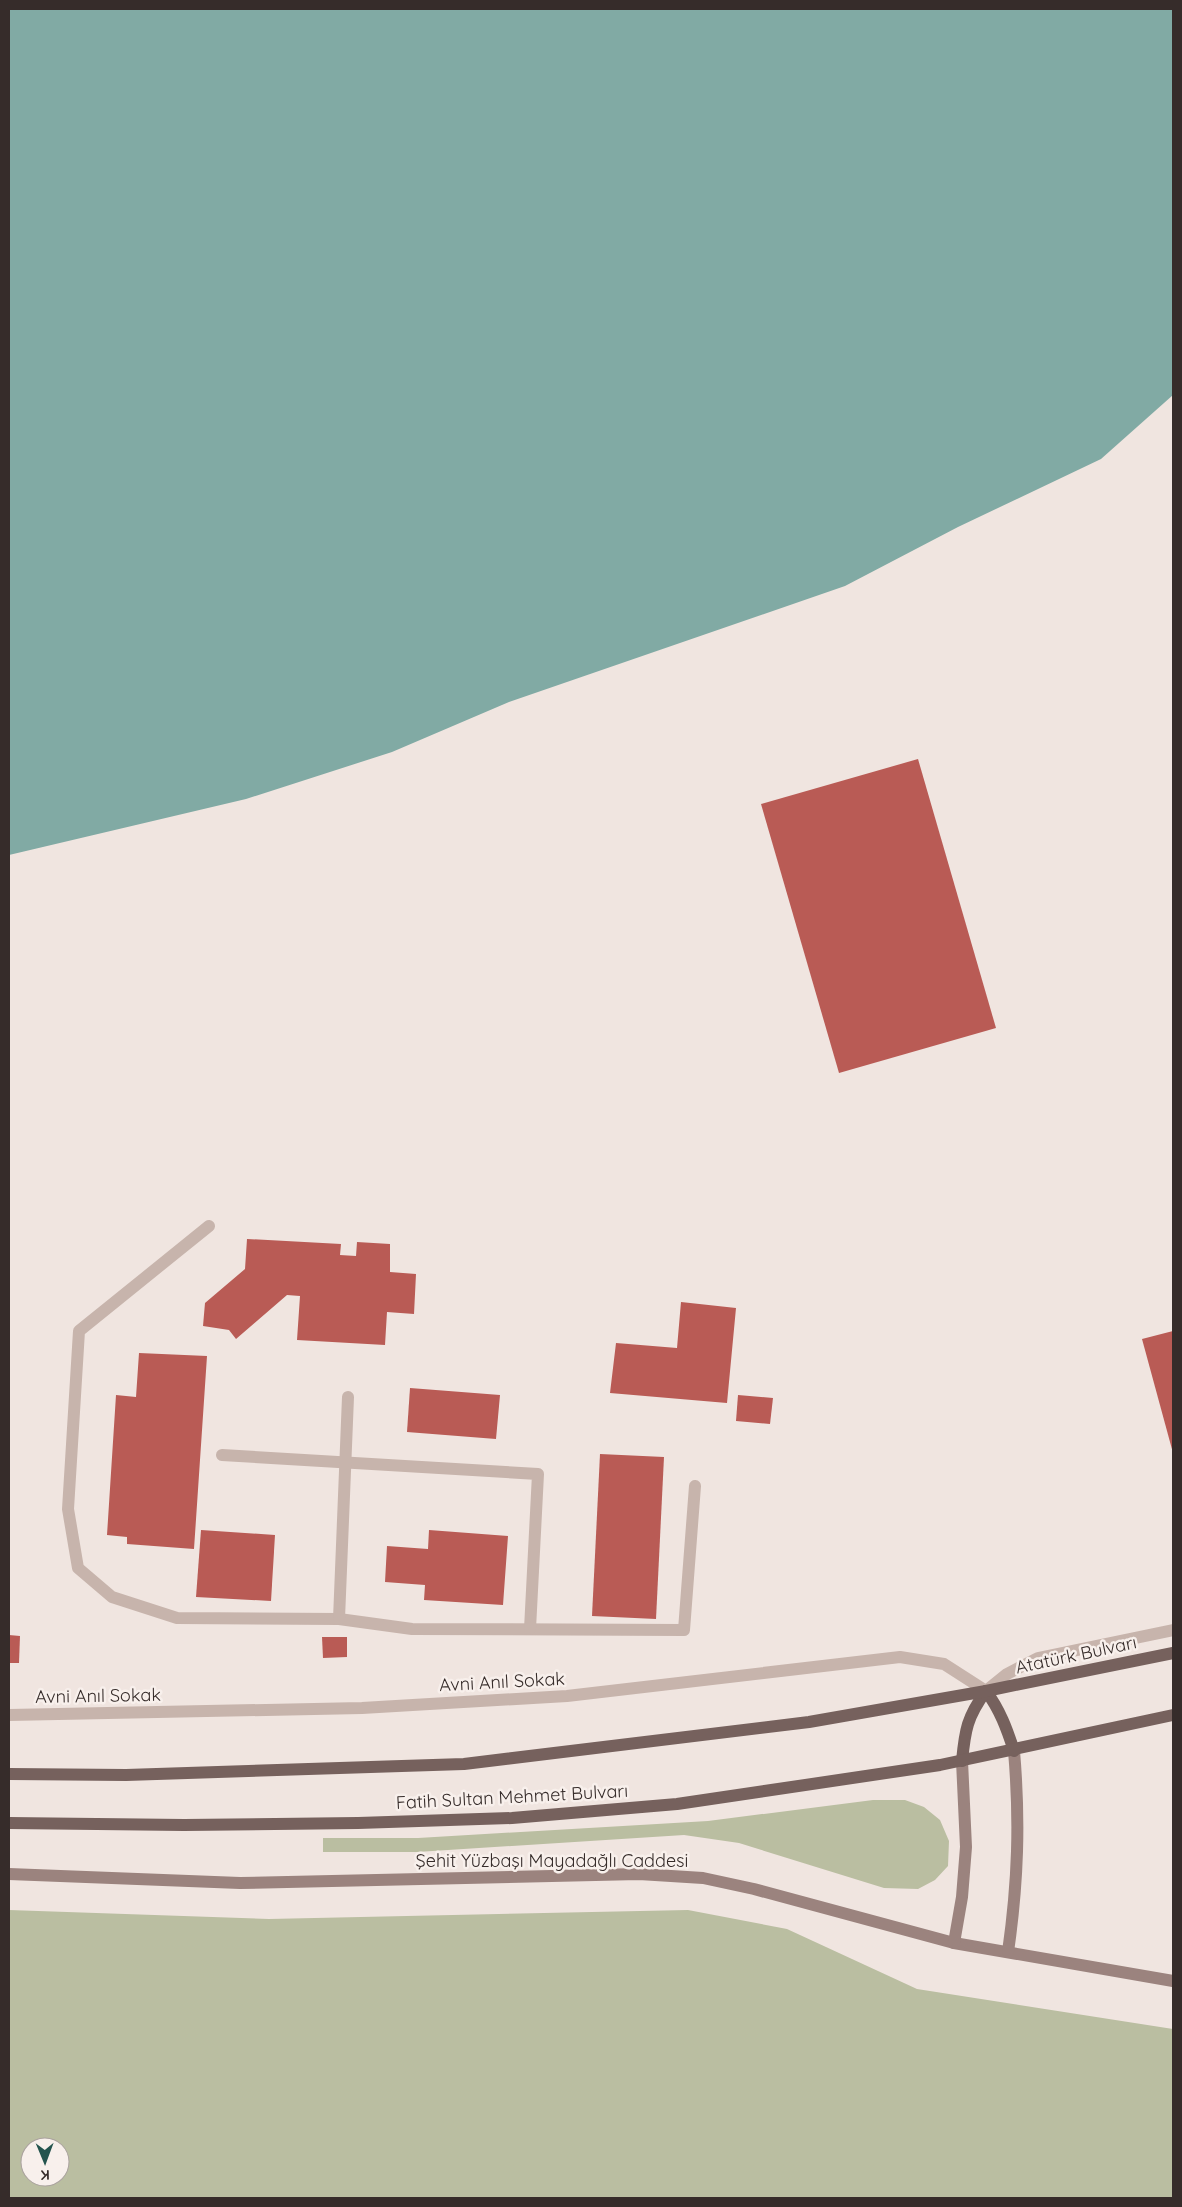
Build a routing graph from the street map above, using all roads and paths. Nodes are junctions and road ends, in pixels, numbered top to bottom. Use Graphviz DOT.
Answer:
graph roads {
  1 [pos="209,1226"];
  2 [pos="348,1396"];
  3 [pos="222,1455"];
  4 [pos="344,1462"];
  5 [pos="695,1486"];
  6 [pos="339,1619"];
  7 [pos="530,1629"];
  8 [pos="1173,1630"];
  9 [pos="1173,1653"];
  10 [pos="986,1691"];
  11 [pos="9,1715"];
  12 [pos="1173,1715"];
  13 [pos="1014,1750"];
  14 [pos="962,1761"];
  15 [pos="9,1774"];
  16 [pos="9,1823"];
  17 [pos="9,1874"];
  18 [pos="954,1943"];
  19 [pos="1008,1952"];
  20 [pos="1173,1981"];
  1 -- 6 [label="street"];
  2 -- 4 [label="street"];
  3 -- 4 [label="street"];
  4 -- 6 [label="street"];
  4 -- 7 [label="street"];
  5 -- 7 [label="street"];
  6 -- 7 [label="street"];
  8 -- 10 [label="street"];
  9 -- 10 [label="main road, Atatürk Bulvarı"];
  10 -- 11 [label="street, Avni Anıl Sokak"];
  10 -- 13 [label="main road"];
  10 -- 14 [label="main road"];
  10 -- 15 [label="main road, Fatih Sultan Mehmet Bulvarı"];
  12 -- 13 [label="main road"];
  13 -- 14 [label="main road, Fatih Sultan Mehmet Bulvarı"];
  13 -- 19 [label="street"];
  14 -- 16 [label="main road, Fatih Sultan Mehmet Bulvarı"];
  14 -- 18 [label="street"];
  17 -- 18 [label="street, Şehit Yüzbaşı Mayadağlı Caddesi"];
  18 -- 19 [label="street, Şehit Yüzbaşı Mayadağlı Caddesi"];
  19 -- 20 [label="street, Şehit Yüzbaşı Mayadağlı Caddesi"];
}
